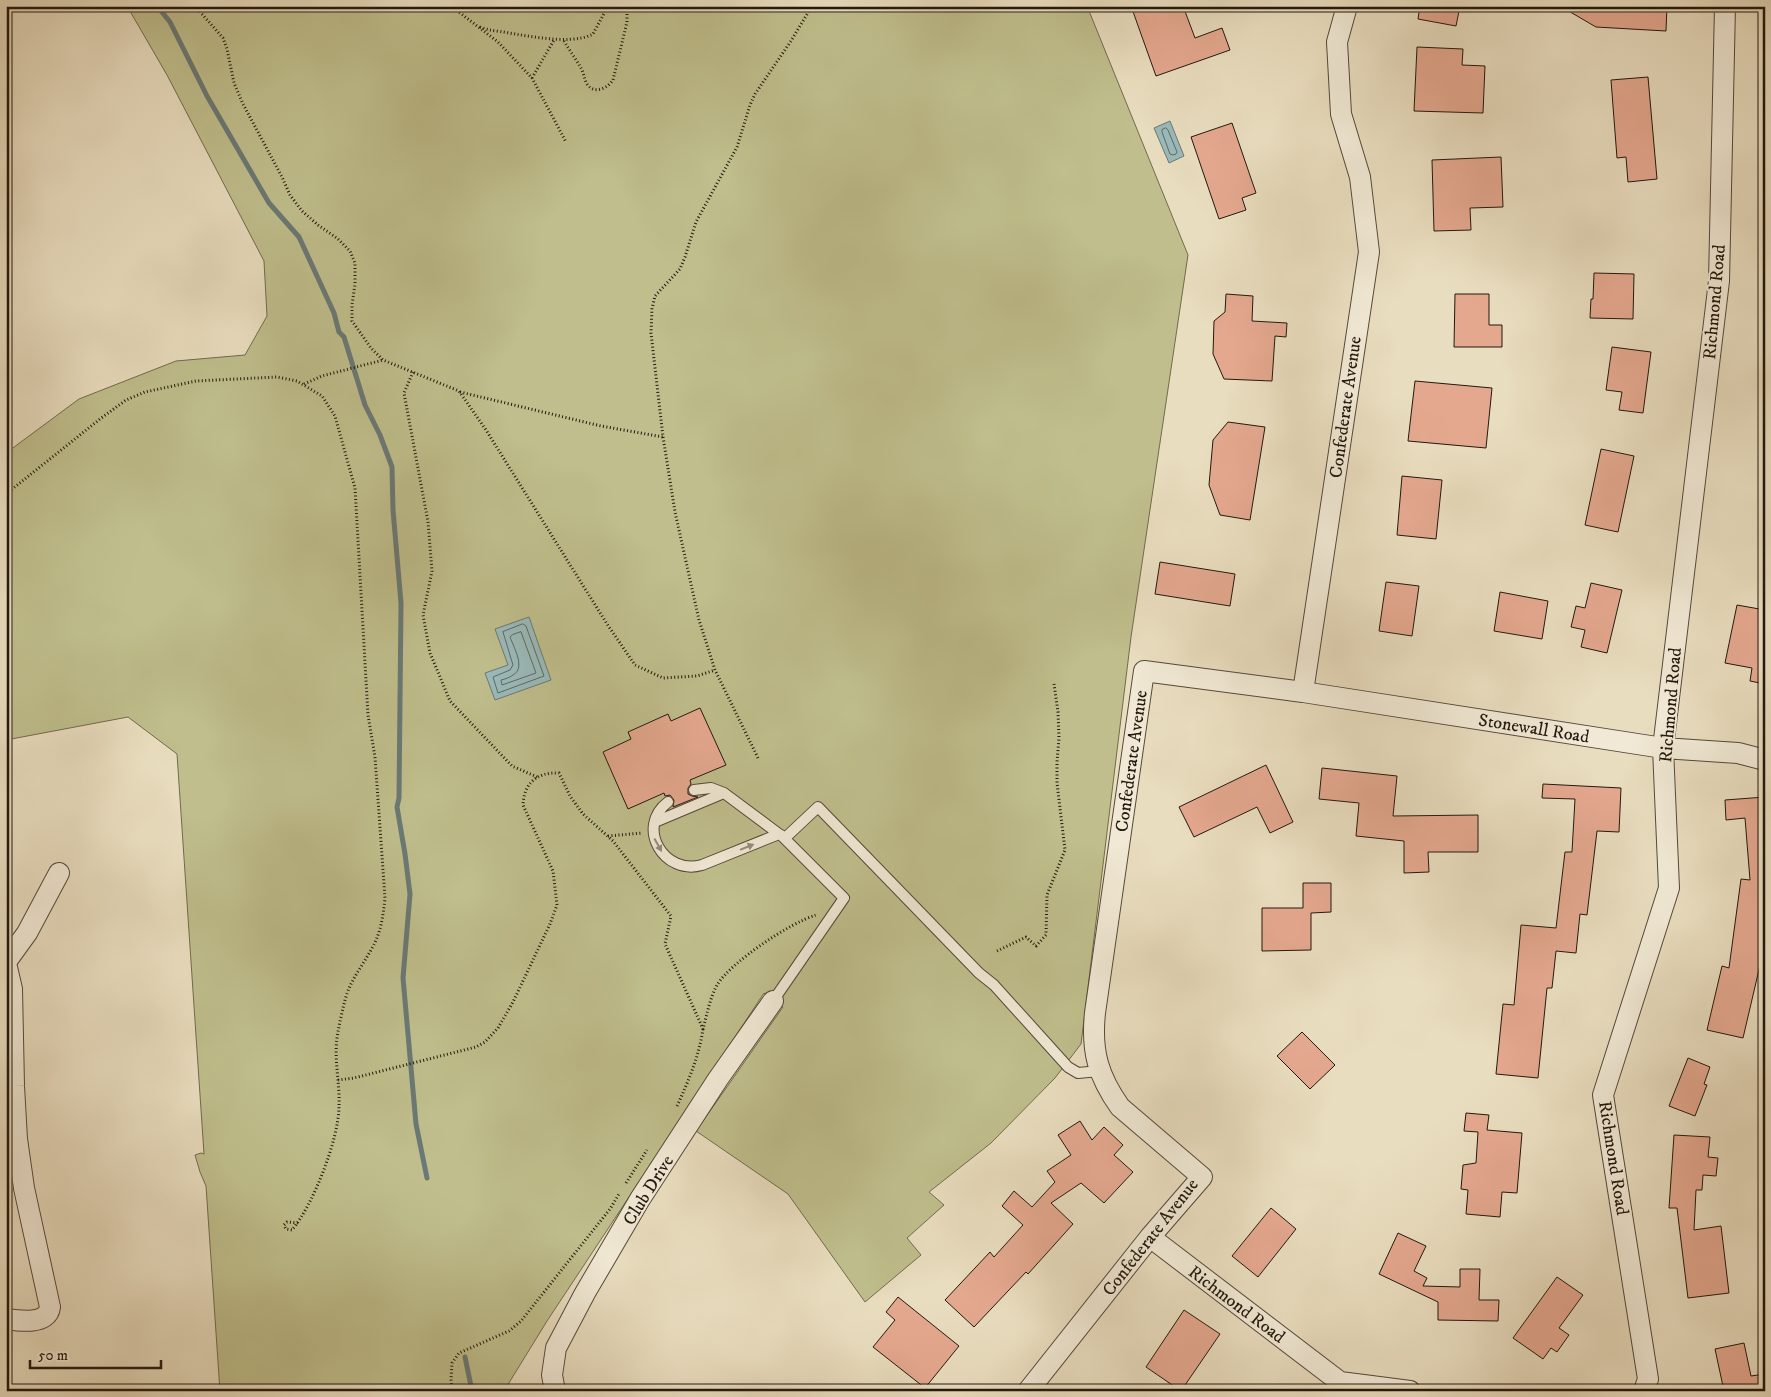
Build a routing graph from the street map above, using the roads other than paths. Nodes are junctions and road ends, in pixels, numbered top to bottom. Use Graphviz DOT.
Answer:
graph roads {
  1 [pos="1347,6"];
  2 [pos="1725,6"];
  3 [pos="1303,692"];
  4 [pos="1663,748"];
  5 [pos="1765,760"];
  6 [pos="694,790"];
  7 [pos="724,793"];
  8 [pos="668,802"];
  9 [pos="654,827"];
  10 [pos="782,836"];
  11 [pos="58,873"];
  12 [pos="6,962"];
  13 [pos="773,1001"];
  14 [pos="1100,1071"];
  15 [pos="1150,1237"];
  16 [pos="6,1319"];
  17 [pos="555,1391"];
  18 [pos="1028,1391"];
  19 [pos="1410,1391"];
  20 [pos="1644,1391"];
  1 -- 3 [label="street, Confederate Avenue"];
  2 -- 4 [label="street, Richmond Road"];
  3 -- 4 [label="street, Stonewall Road"];
  3 -- 14 [label="street, Confederate Avenue"];
  4 -- 5 [label="street, Stonewall Road"];
  4 -- 20 [label="street, Richmond Road"];
  6 -- 7 [label="lane"];
  7 -- 9 [label="lane"];
  7 -- 10 [label="lane"];
  8 -- 9 [label="lane"];
  9 -- 10 [label="lane, one-way"];
  10 -- 13 [label="lane"];
  10 -- 14 [label="lane"];
  11 -- 12 [label="street"];
  12 -- 16 [label="street"];
  13 -- 17 [label="street, Club Drive"];
  14 -- 15 [label="street, Confederate Avenue"];
  15 -- 18 [label="street, Confederate Avenue"];
  15 -- 19 [label="street, Richmond Road"];
}
